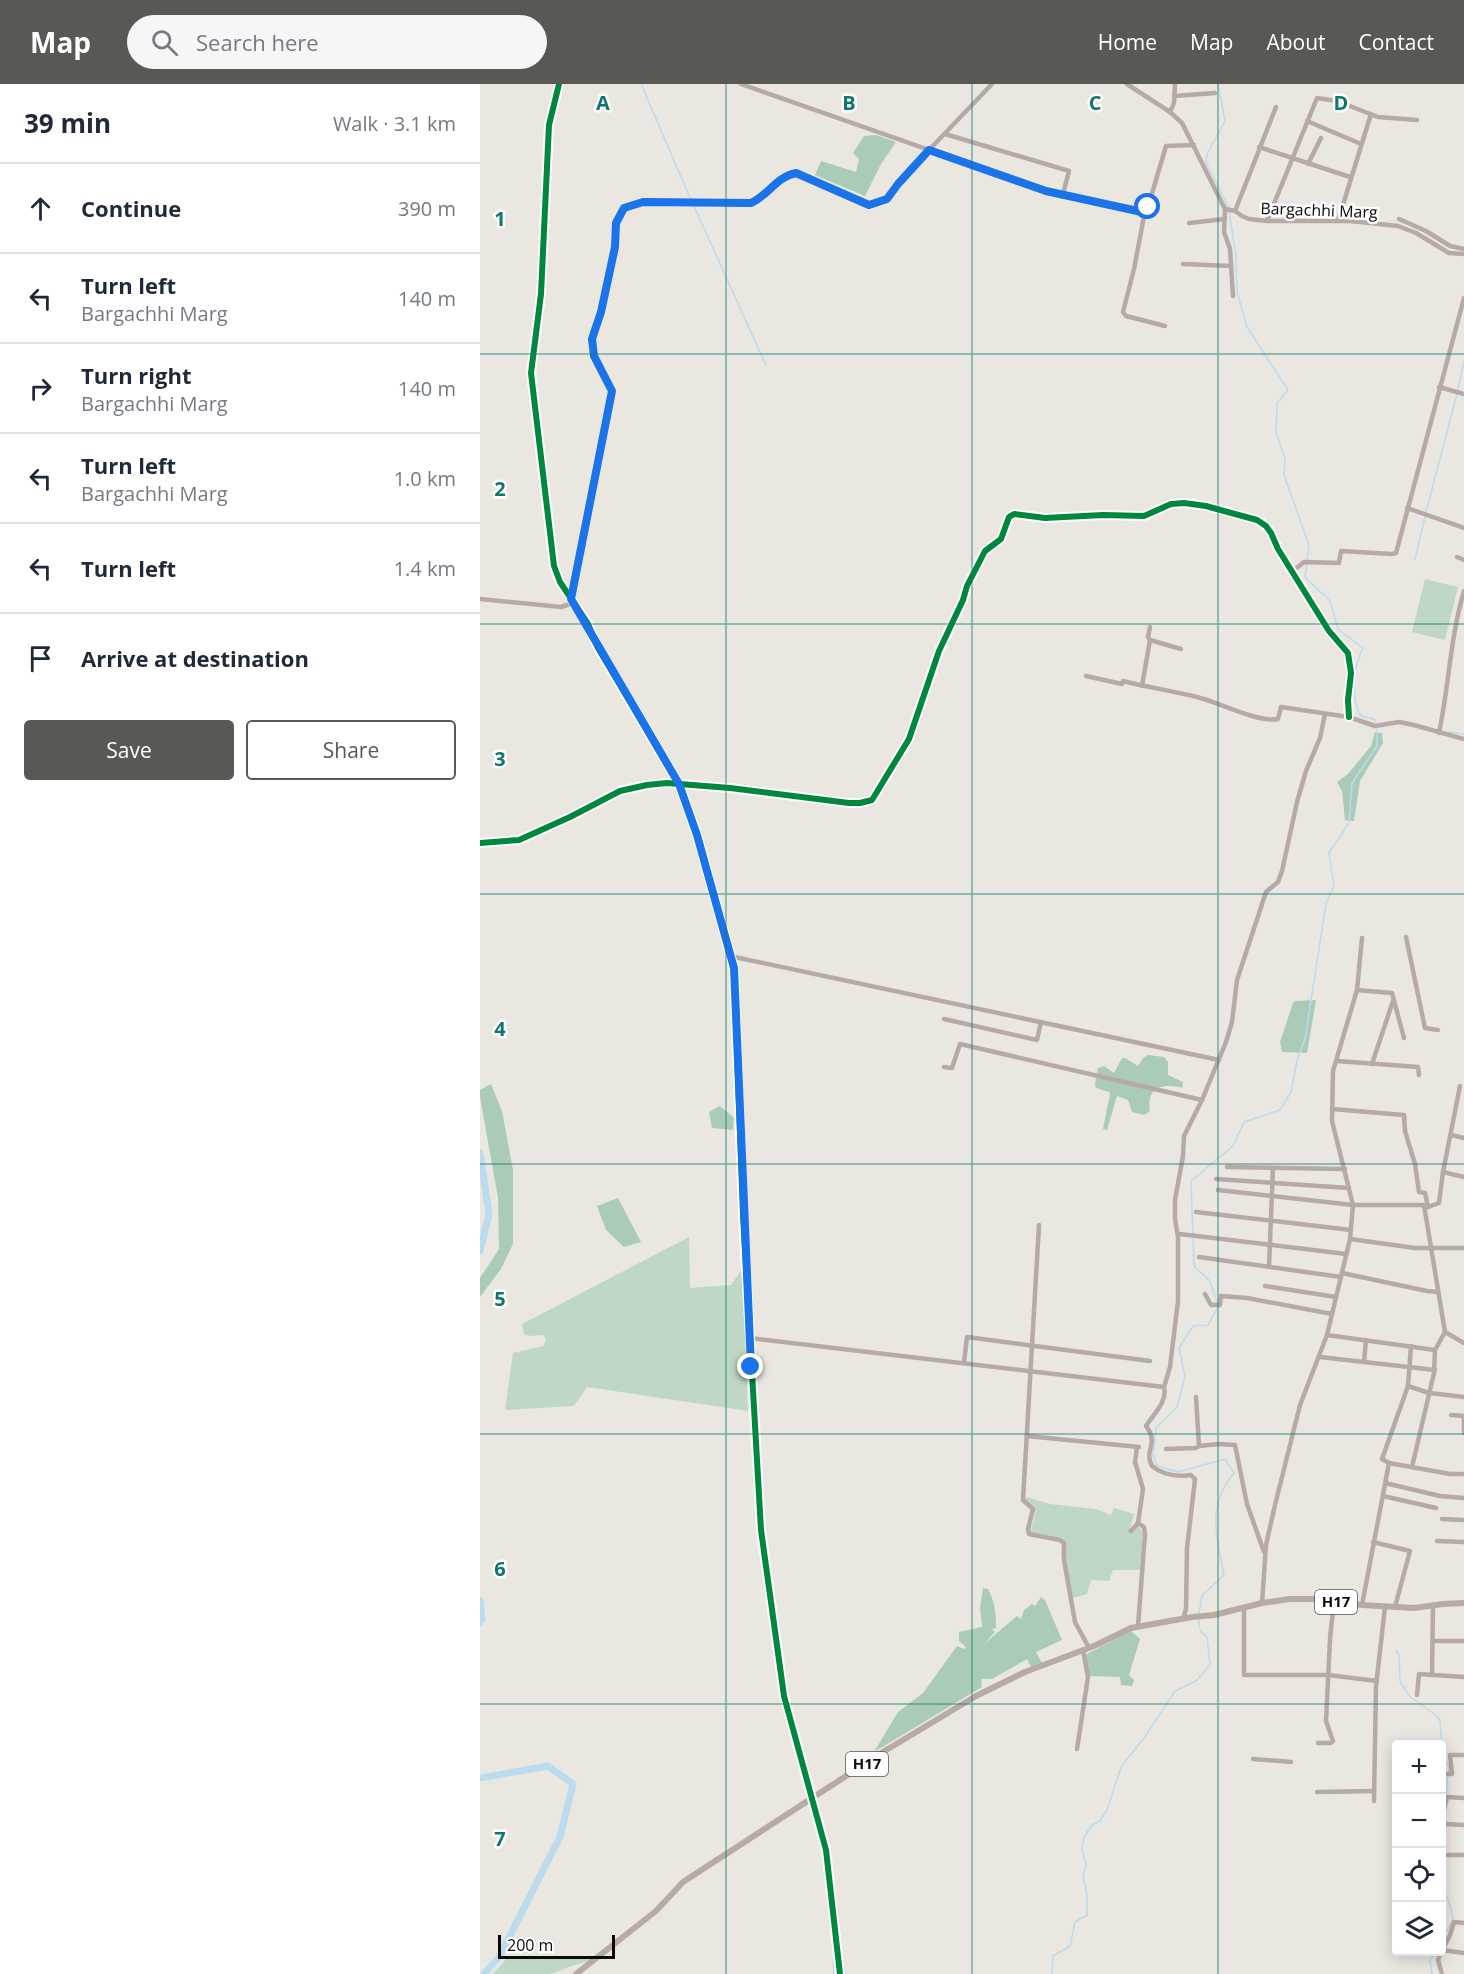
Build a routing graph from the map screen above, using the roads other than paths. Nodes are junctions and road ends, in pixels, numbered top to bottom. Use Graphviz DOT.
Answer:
graph roads {
  1 [pos="559,84"];
  2 [pos="741,84"];
  3 [pos="992,84"];
  4 [pos="1127,84"];
  5 [pos="1175,84"];
  6 [pos="1215,93"];
  7 [pos="1174,96"];
  8 [pos="1276,108"];
  9 [pos="1170,112"];
  10 [pos="1371,114"];
  11 [pos="1417,120"];
  12 [pos="1307,121"];
  13 [pos="945,134"];
  14 [pos="1321,138"];
  15 [pos="1360,144"];
  16 [pos="1194,145"];
  17 [pos="1259,147"];
  18 [pos="929,150"];
  19 [pos="1291,159"];
  20 [pos="1308,164"];
  21 [pos="1350,177"];
  22 [pos="1063,194"];
  23 [pos="1226,209"];
  24 [pos="1234,210"];
  25 [pos="1145,211"];
  26 [pos="1225,219"];
  27 [pos="1399,219"];
  28 [pos="1267,221"];
  29 [pos="1338,221"];
  30 [pos="1189,223"];
  31 [pos="1464,249"];
  32 [pos="1464,254"];
  33 [pos="1183,264"];
  34 [pos="1231,266"];
  35 [pos="1233,296"];
  36 [pos="1464,298"];
  37 [pos="1165,326"];
  38 [pos="1439,387"];
  39 [pos="1463,393"];
  40 [pos="1407,508"];
  41 [pos="1464,528"];
  42 [pos="1457,557"];
  43 [pos="1464,560"];
  44 [pos="1293,571"];
  45 [pos="1464,591"];
  46 [pos="480,599"];
  47 [pos="571,599"];
  48 [pos="1150,627"];
  49 [pos="1150,640"];
  50 [pos="1181,649"];
  51 [pos="1086,676"];
  52 [pos="1142,686"];
  53 [pos="1325,714"];
  54 [pos="1349,717"];
  55 [pos="1439,733"];
  56 [pos="1464,739"];
  57 [pos="679,784"];
  58 [pos="480,843"];
  59 [pos="1406,937"];
  60 [pos="1362,938"];
  61 [pos="730,956"];
  62 [pos="1357,990"];
  63 [pos="1394,1000"];
  64 [pos="944,1019"];
  65 [pos="1041,1022"];
  66 [pos="1438,1030"];
  67 [pos="1404,1038"];
  68 [pos="1219,1060"];
  69 [pos="1337,1060"];
  70 [pos="1372,1064"];
  71 [pos="944,1067"];
  72 [pos="1419,1075"];
  73 [pos="1460,1086"];
  74 [pos="1202,1100"];
  75 [pos="1332,1109"];
  76 [pos="1451,1136"];
  77 [pos="1464,1138"];
  78 [pos="1227,1167"];
  79 [pos="1272,1168"];
  80 [pos="1345,1169"];
  81 [pos="1443,1172"];
  82 [pos="1464,1177"];
  83 [pos="1216,1179"];
  84 [pos="1273,1182"];
  85 [pos="1349,1188"];
  86 [pos="1218,1190"];
  87 [pos="1272,1196"];
  88 [pos="1353,1205"];
  89 [pos="1426,1207"];
  90 [pos="1196,1212"];
  91 [pos="1271,1220"];
  92 [pos="1040,1225"];
  93 [pos="1351,1230"];
  94 [pos="1180,1233"];
  95 [pos="1350,1239"];
  96 [pos="1270,1244"];
  97 [pos="1431,1248"];
  98 [pos="1464,1248"];
  99 [pos="1346,1254"];
  100 [pos="1199,1257"];
  101 [pos="1269,1266"];
  102 [pos="1342,1275"];
  103 [pos="1265,1286"];
  104 [pos="1438,1292"];
  105 [pos="1205,1294"];
  106 [pos="1336,1297"];
  107 [pos="1332,1314"];
  108 [pos="1445,1332"];
  109 [pos="1327,1335"];
  110 [pos="750,1338"];
  111 [pos="1366,1340"];
  112 [pos="1464,1343"];
  113 [pos="1033,1345"];
  114 [pos="1411,1346"];
  115 [pos="1435,1350"];
  116 [pos="1320,1356"];
  117 [pos="1150,1361"];
  118 [pos="964,1362"];
  119 [pos="1364,1362"];
  120 [pos="1410,1368"];
  121 [pos="1435,1370"];
  122 [pos="1031,1371"];
  123 [pos="1408,1386"];
  124 [pos="1164,1387"];
  125 [pos="1429,1393"];
  126 [pos="1196,1397"];
  127 [pos="1464,1397"];
  128 [pos="1451,1415"];
  129 [pos="1464,1416"];
  130 [pos="1464,1433"];
  131 [pos="1027,1436"];
  132 [pos="1199,1446"];
  133 [pos="1166,1449"];
  134 [pos="1389,1463"];
  135 [pos="1412,1467"];
  136 [pos="1464,1474"];
  137 [pos="1385,1483"];
  138 [pos="1383,1496"];
  139 [pos="1464,1498"];
  140 [pos="1436,1508"];
  141 [pos="1442,1519"];
  142 [pos="1464,1520"];
  143 [pos="1138,1523"];
  144 [pos="1131,1531"];
  145 [pos="1437,1541"];
  146 [pos="1373,1542"];
  147 [pos="1464,1542"];
  148 [pos="1265,1555"];
  149 [pos="1334,1601"];
  150 [pos="1262,1603"];
  151 [pos="1464,1603"];
  152 [pos="1362,1605"];
  153 [pos="1433,1605"];
  154 [pos="1244,1607"];
  155 [pos="1385,1607"];
  156 [pos="1395,1607"];
  157 [pos="1184,1619"];
  158 [pos="1138,1626"];
  159 [pos="1434,1641"];
  160 [pos="1464,1641"];
  161 [pos="1086,1649"];
  162 [pos="1328,1675"];
  163 [pos="1432,1675"];
  164 [pos="1464,1677"];
  165 [pos="1377,1682"];
  166 [pos="1416,1695"];
  167 [pos="1318,1743"];
  168 [pos="1077,1749"];
  169 [pos="1464,1755"];
  170 [pos="1253,1760"];
  171 [pos="1291,1762"];
  172 [pos="1446,1774"];
  173 [pos="1374,1791"];
  174 [pos="1317,1792"];
  175 [pos="1464,1797"];
  176 [pos="813,1798"];
  177 [pos="1374,1801"];
  178 [pos="1446,1801"];
  179 [pos="1446,1824"];
  180 [pos="1464,1825"];
  181 [pos="1448,1855"];
  182 [pos="1464,1855"];
  183 [pos="1464,1923"];
  184 [pos="1446,1943"];
  185 [pos="1446,1951"];
  186 [pos="1464,1953"];
  187 [pos="1441,1956"];
  188 [pos="576,1974"];
  189 [pos="840,1974"];
  190 [pos="1442,1974"];
  1 -- 47 [label="street"];
  2 -- 18 [label="street"];
  3 -- 13 [label="street"];
  4 -- 9 [label="street"];
  5 -- 7 [label="street"];
  6 -- 7 [label="street"];
  7 -- 9 [label="street"];
  8 -- 17 [label="street"];
  9 -- 16 [label="street"];
  10 -- 11 [label="street"];
  10 -- 12 [label="street"];
  10 -- 15 [label="street"];
  12 -- 15 [label="street"];
  12 -- 19 [label="street"];
  13 -- 18 [label="street"];
  13 -- 22 [label="street"];
  14 -- 20 [label="street"];
  15 -- 21 [label="street"];
  16 -- 23 [label="street"];
  16 -- 25 [label="street"];
  17 -- 19 [label="street"];
  17 -- 24 [label="street"];
  18 -- 22 [label="street"];
  18 -- 47 [label="street"];
  19 -- 20 [label="street"];
  19 -- 28 [label="street"];
  20 -- 21 [label="street"];
  21 -- 29 [label="street"];
  22 -- 25 [label="street"];
  23 -- 24 [label="street, Bargachhi Marg"];
  23 -- 26 [label="street"];
  24 -- 28 [label="street, Bargachhi Marg"];
  25 -- 37 [label="street"];
  26 -- 30 [label="street"];
  26 -- 34 [label="street"];
  27 -- 31 [label="street"];
  28 -- 29 [label="street, Bargachhi Marg"];
  29 -- 32 [label="street, Bargachhi Marg"];
  33 -- 34 [label="street"];
  34 -- 35 [label="street"];
  36 -- 38 [label="street"];
  38 -- 39 [label="street"];
  38 -- 40 [label="street"];
  40 -- 41 [label="street"];
  40 -- 44 [label="street"];
  42 -- 43 [label="street"];
  44 -- 54 [label="street"];
  44 -- 57 [label="street"];
  45 -- 55 [label="street"];
  46 -- 47 [label="street"];
  47 -- 57 [label="street"];
  48 -- 49 [label="street"];
  49 -- 50 [label="street"];
  49 -- 52 [label="street"];
  51 -- 52 [label="street"];
  52 -- 53 [label="street"];
  53 -- 54 [label="street"];
  53 -- 68 [label="street"];
  54 -- 55 [label="street"];
  55 -- 56 [label="street"];
  57 -- 58 [label="street"];
  57 -- 61 [label="street"];
  59 -- 66 [label="street"];
  60 -- 62 [label="street"];
  61 -- 65 [label="street"];
  61 -- 110 [label="street"];
  62 -- 63 [label="street"];
  62 -- 69 [label="street"];
  63 -- 67 [label="street"];
  63 -- 70 [label="street"];
  64 -- 65 [label="street"];
  65 -- 68 [label="street"];
  68 -- 74 [label="street"];
  69 -- 70 [label="street"];
  69 -- 75 [label="street"];
  70 -- 72 [label="street"];
  71 -- 74 [label="street"];
  73 -- 76 [label="street"];
  74 -- 124 [label="street"];
  75 -- 80 [label="street"];
  75 -- 89 [label="street"];
  76 -- 77 [label="street"];
  76 -- 81 [label="street"];
  78 -- 79 [label="street"];
  79 -- 80 [label="street"];
  79 -- 84 [label="street"];
  80 -- 85 [label="street"];
  81 -- 82 [label="street"];
  81 -- 89 [label="street"];
  83 -- 84 [label="street"];
  84 -- 85 [label="street"];
  84 -- 87 [label="street"];
  85 -- 88 [label="street"];
  86 -- 87 [label="street"];
  87 -- 88 [label="street"];
  87 -- 91 [label="street"];
  88 -- 89 [label="street"];
  88 -- 93 [label="street"];
  89 -- 97 [label="street"];
  90 -- 91 [label="street"];
  91 -- 93 [label="street"];
  91 -- 96 [label="street"];
  92 -- 113 [label="street"];
  93 -- 95 [label="street"];
  94 -- 96 [label="street"];
  95 -- 97 [label="street"];
  95 -- 99 [label="street"];
  96 -- 99 [label="street"];
  96 -- 101 [label="street"];
  97 -- 98 [label="street"];
  97 -- 104 [label="street"];
  99 -- 102 [label="street"];
  100 -- 101 [label="street"];
  101 -- 102 [label="street"];
  102 -- 104 [label="street"];
  102 -- 106 [label="street"];
  103 -- 106 [label="street"];
  104 -- 108 [label="street"];
  105 -- 107 [label="street"];
  106 -- 107 [label="street"];
  107 -- 109 [label="street"];
  108 -- 112 [label="street"];
  108 -- 115 [label="street"];
  109 -- 111 [label="street"];
  109 -- 116 [label="street"];
  110 -- 118 [label="street"];
  110 -- 176 [label="street"];
  111 -- 114 [label="street"];
  111 -- 119 [label="street"];
  113 -- 117 [label="street"];
  113 -- 118 [label="street"];
  113 -- 122 [label="street"];
  114 -- 115 [label="street"];
  114 -- 120 [label="street"];
  115 -- 121 [label="street"];
  116 -- 119 [label="street"];
  116 -- 148 [label="street"];
  118 -- 122 [label="street"];
  119 -- 120 [label="street"];
  120 -- 121 [label="street"];
  120 -- 123 [label="street"];
  121 -- 125 [label="street"];
  122 -- 124 [label="street"];
  122 -- 131 [label="street"];
  123 -- 125 [label="street"];
  123 -- 134 [label="street"];
  124 -- 157 [label="street"];
  125 -- 127 [label="street"];
  125 -- 135 [label="street"];
  126 -- 132 [label="street"];
  128 -- 129 [label="street"];
  129 -- 130 [label="street"];
  131 -- 143 [label="street"];
  131 -- 161 [label="street"];
  132 -- 133 [label="street"];
  132 -- 148 [label="street"];
  134 -- 135 [label="street"];
  134 -- 137 [label="street"];
  135 -- 136 [label="street"];
  137 -- 138 [label="street"];
  137 -- 139 [label="street"];
  138 -- 140 [label="street"];
  138 -- 146 [label="street"];
  141 -- 142 [label="street"];
  143 -- 144 [label="street"];
  143 -- 158 [label="street"];
  145 -- 147 [label="street"];
  146 -- 152 [label="street"];
  146 -- 156 [label="street"];
  148 -- 150 [label="street"];
  149 -- 150 [label="main road, H17"];
  149 -- 152 [label="main road, H17"];
  149 -- 162 [label="street"];
  150 -- 154 [label="main road, H17"];
  151 -- 153 [label="main road, H17"];
  152 -- 155 [label="main road, H17"];
  153 -- 156 [label="main road, H17"];
  153 -- 159 [label="street"];
  154 -- 157 [label="main road, H17"];
  154 -- 162 [label="street"];
  155 -- 156 [label="main road, H17"];
  155 -- 165 [label="street"];
  157 -- 158 [label="main road, H17"];
  158 -- 161 [label="main road, H17"];
  159 -- 160 [label="street"];
  159 -- 163 [label="street"];
  161 -- 168 [label="street"];
  161 -- 176 [label="main road, H17"];
  162 -- 165 [label="street"];
  162 -- 167 [label="street"];
  163 -- 164 [label="street"];
  163 -- 166 [label="street"];
  165 -- 173 [label="street"];
  169 -- 172 [label="street"];
  170 -- 171 [label="street"];
  173 -- 174 [label="street"];
  173 -- 177 [label="street"];
  175 -- 178 [label="street"];
  176 -- 188 [label="main road, H17"];
  176 -- 189 [label="street"];
  179 -- 180 [label="street"];
  181 -- 182 [label="street"];
  183 -- 184 [label="street"];
  185 -- 186 [label="street"];
  187 -- 190 [label="street"];
}
